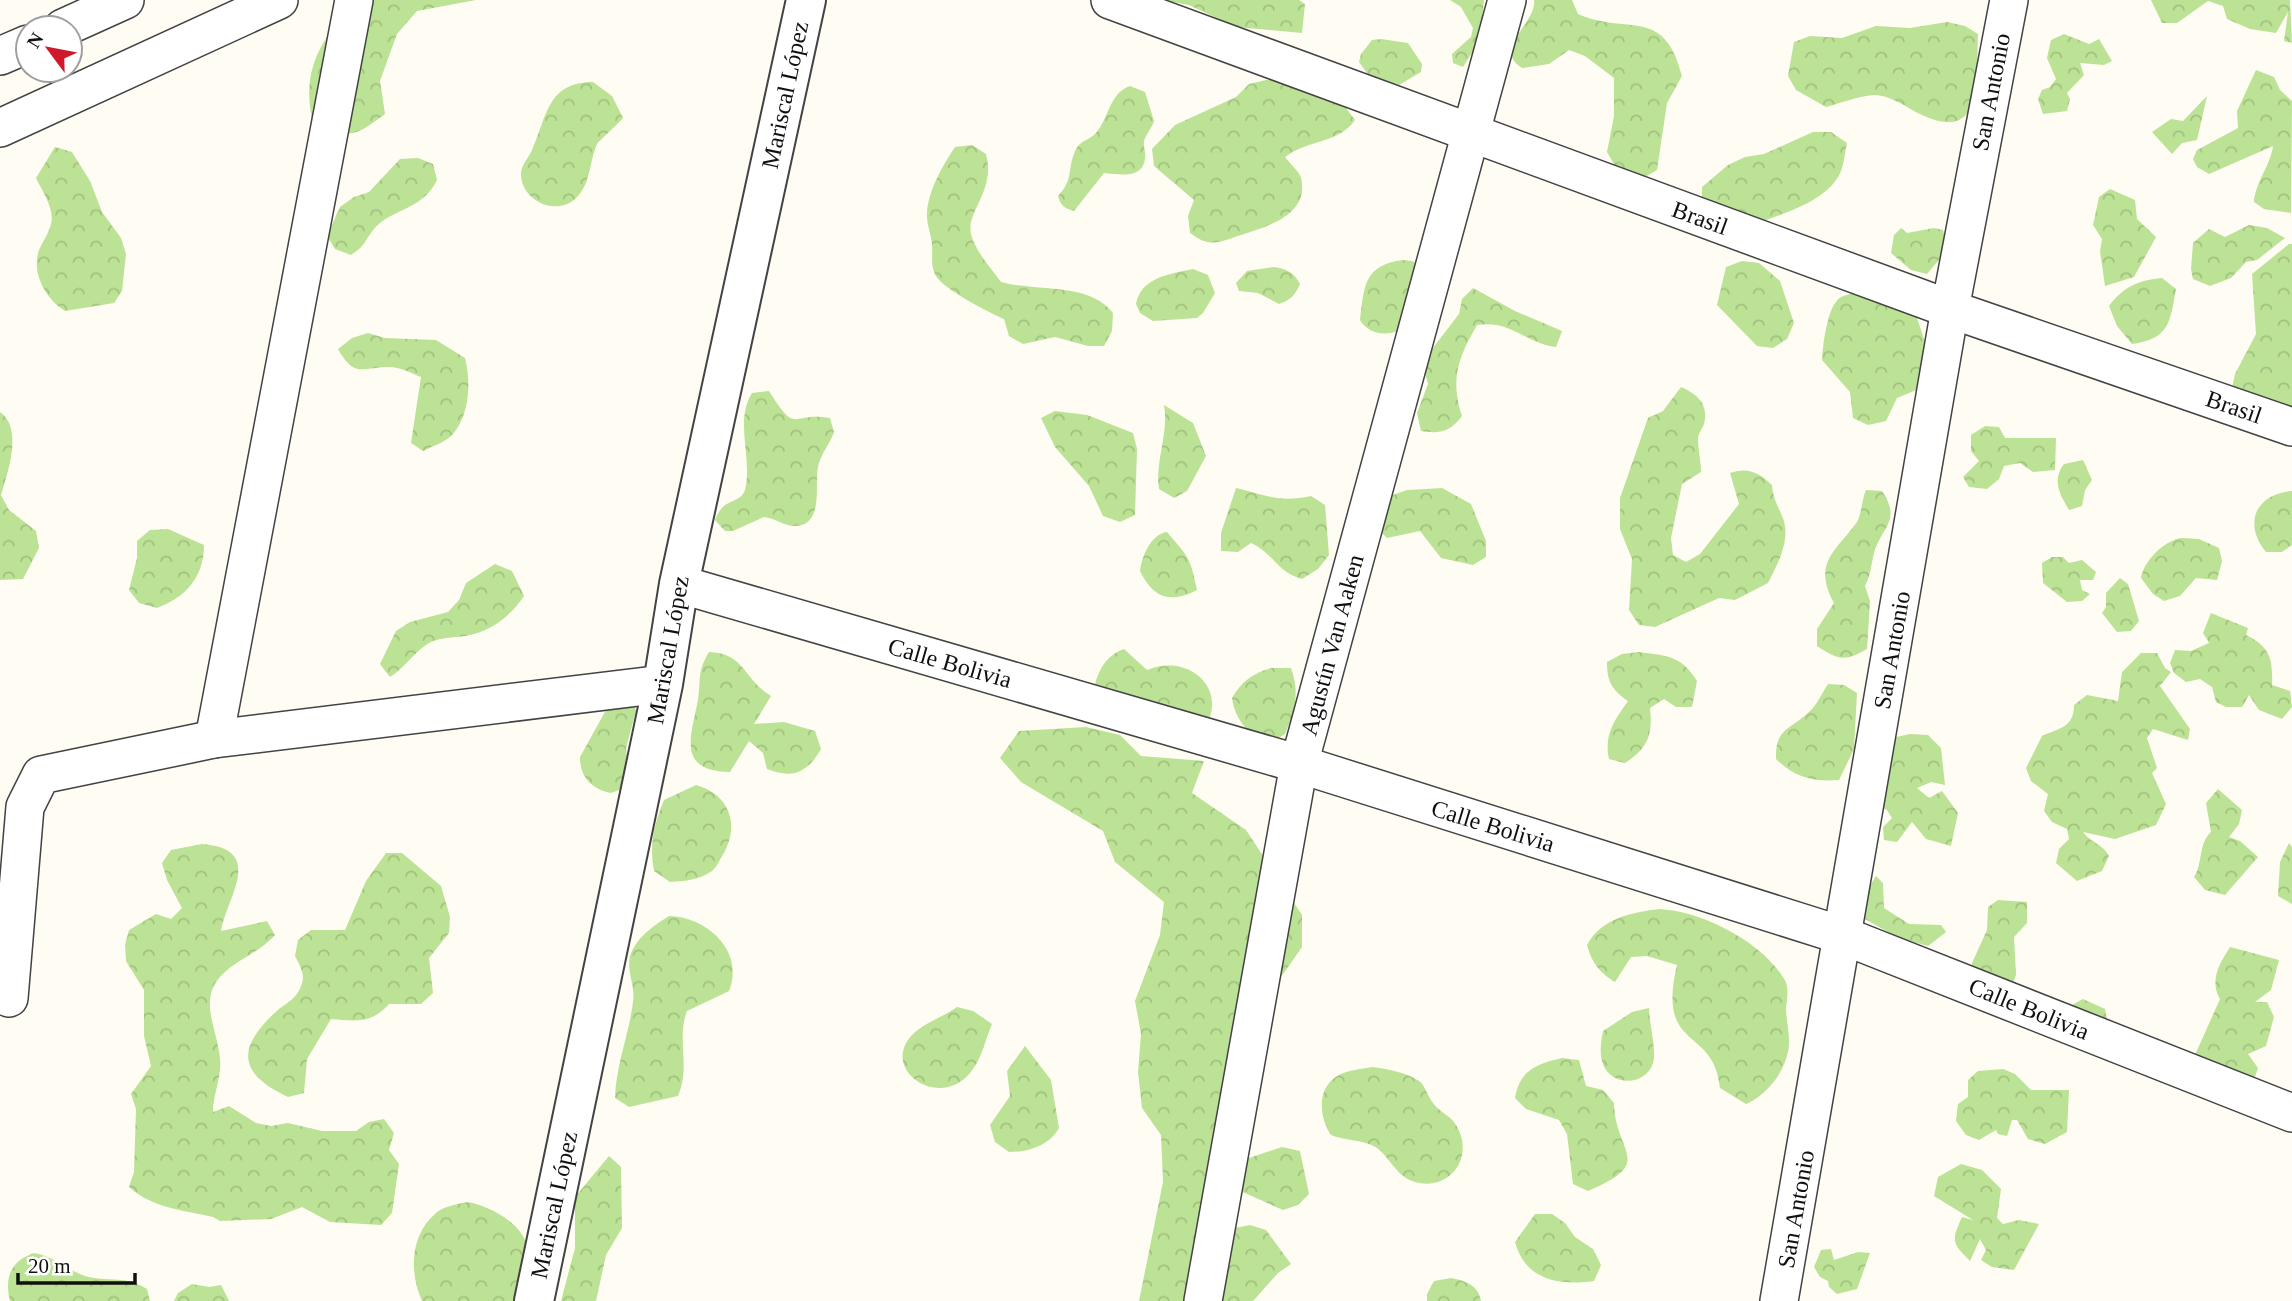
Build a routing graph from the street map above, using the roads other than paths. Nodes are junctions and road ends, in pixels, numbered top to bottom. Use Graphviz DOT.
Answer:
graph roads {
  1 [pos="125,0"];
  2 [pos="277,0"];
  3 [pos="354,0"];
  4 [pos="806,0"];
  5 [pos="1110,0"];
  6 [pos="1507,0"];
  7 [pos="2009,0"];
  8 [pos="84,19"];
  9 [pos="0,128"];
  10 [pos="1472,135"];
  11 [pos="1950,309"];
  12 [pos="2292,427"];
  13 [pos="679,584"];
  14 [pos="663,684"];
  15 [pos="214,739"];
  16 [pos="1299,764"];
  17 [pos="1844,936"];
  18 [pos="9,998"];
  19 [pos="2292,1113"];
  20 [pos="534,1301"];
  21 [pos="1203,1301"];
  22 [pos="1779,1301"];
  1 -- 8 [label="street"];
  2 -- 9 [label="street"];
  3 -- 15 [label="street"];
  4 -- 13 [label="street, Mariscal López"];
  5 -- 10 [label="street, Brasil"];
  6 -- 10 [label="street, Agustín Van Aaken"];
  7 -- 11 [label="street, San Antonio"];
  10 -- 11 [label="street, Brasil"];
  10 -- 16 [label="street, Agustín Van Aaken"];
  11 -- 12 [label="street, Brasil"];
  11 -- 17 [label="street, San Antonio"];
  13 -- 14 [label="street, Mariscal López"];
  13 -- 16 [label="street, Calle Bolivia"];
  14 -- 15 [label="street"];
  14 -- 20 [label="street, Mariscal López"];
  15 -- 18 [label="street"];
  16 -- 17 [label="street, Calle Bolivia"];
  16 -- 21 [label="street, Agustín Van Aaken"];
  17 -- 19 [label="street, Calle Bolivia"];
  17 -- 22 [label="street, San Antonio"];
}
